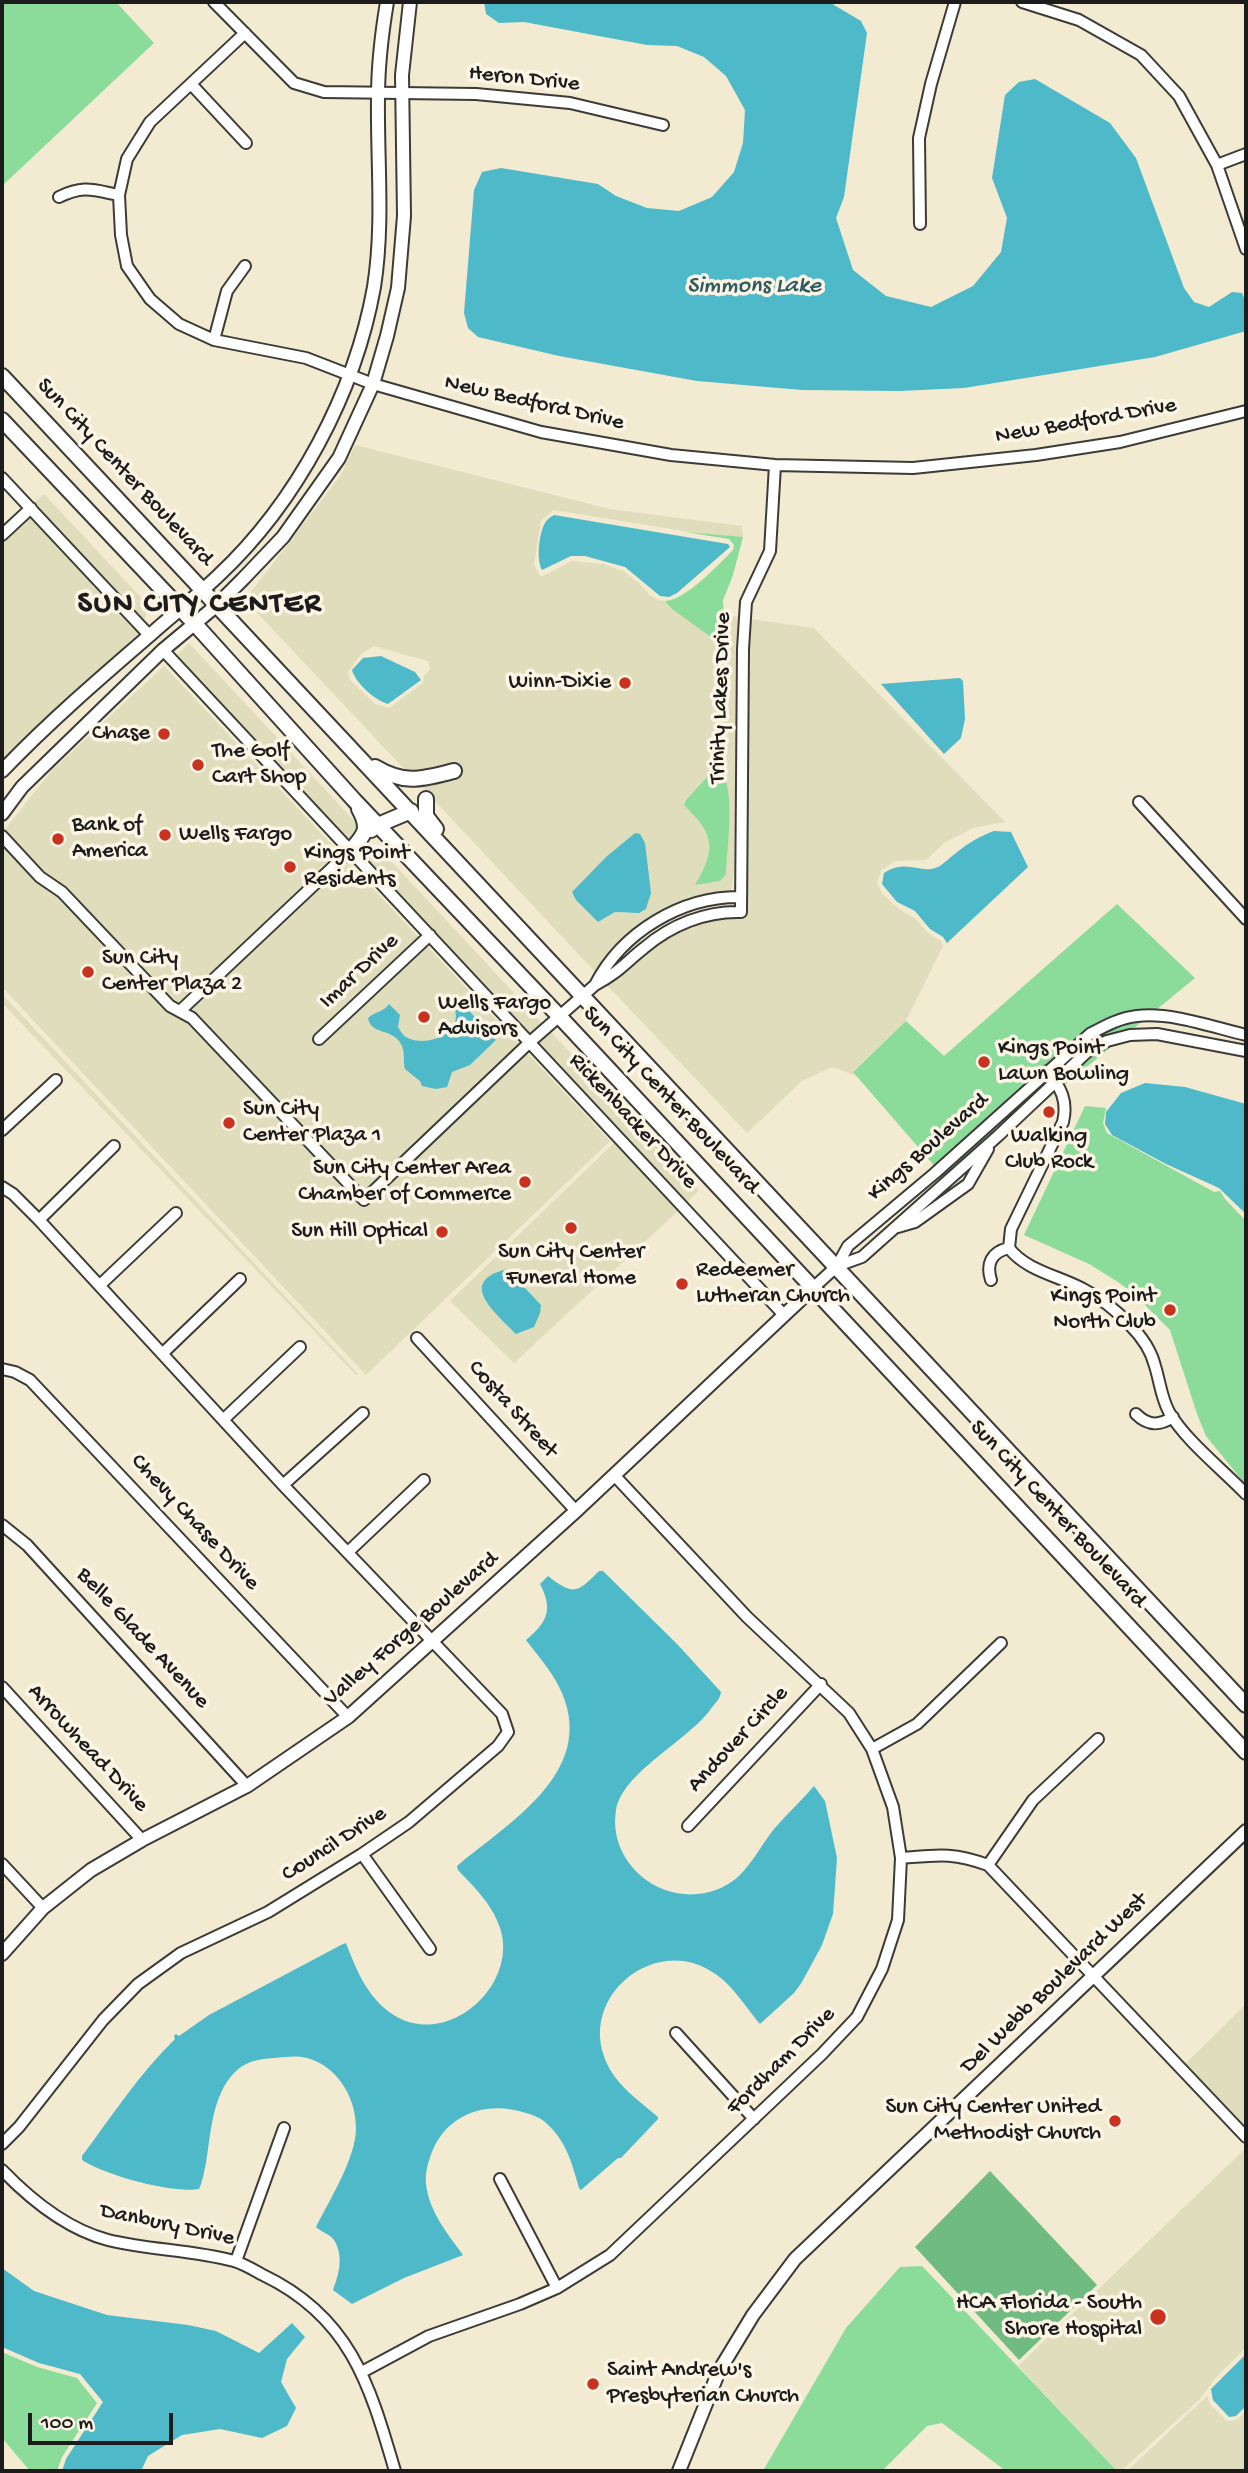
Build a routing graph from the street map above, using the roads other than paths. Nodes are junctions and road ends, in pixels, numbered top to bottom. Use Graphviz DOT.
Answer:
graph roads {
  1 [pos="230,2"];
  2 [pos="387,2"];
  3 [pos="410,2"];
  4 [pos="955,2"];
  5 [pos="1023,2"];
  6 [pos="218,6"];
  7 [pos="245,33"];
  8 [pos="191,83"];
  9 [pos="401,94"];
  10 [pos="377,95"];
  11 [pos="663,125"];
  12 [pos="246,143"];
  13 [pos="1246,154"];
  14 [pos="1217,165"];
  15 [pos="119,195"];
  16 [pos="59,197"];
  17 [pos="920,224"];
  18 [pos="378,236"];
  19 [pos="402,237"];
  20 [pos="1246,249"];
  21 [pos="245,266"];
  22 [pos="214,340"];
  23 [pos="350,375"];
  24 [pos="2,376"];
  25 [pos="373,384"];
  26 [pos="1246,411"];
  27 [pos="2,420"];
  28 [pos="775,465"];
  29 [pos="2,478"];
  30 [pos="31,508"];
  31 [pos="2,535"];
  32 [pos="202,590"];
  33 [pos="217,605"];
  34 [pos="180,609"];
  35 [pos="195,624"];
  36 [pos="149,635"];
  37 [pos="163,650"];
  38 [pos="356,753"];
  39 [pos="2,771"];
  40 [pos="454,771"];
  41 [pos="426,799"];
  42 [pos="354,800"];
  43 [pos="1139,802"];
  44 [pos="411,811"];
  45 [pos="2,814"];
  46 [pos="378,825"];
  47 [pos="2,836"];
  48 [pos="362,838"];
  49 [pos="396,844"];
  50 [pos="351,850"];
  51 [pos="741,897"];
  52 [pos="497,903"];
  53 [pos="1246,919"];
  54 [pos="430,935"];
  55 [pos="595,985"];
  56 [pos="582,996"];
  57 [pos="180,1011"];
  58 [pos="560,1017"];
  59 [pos="1246,1035"];
  60 [pos="319,1039"];
  61 [pos="530,1042"];
  62 [pos="1246,1051"];
  63 [pos="1047,1071"];
  64 [pos="56,1080"];
  65 [pos="1056,1081"];
  66 [pos="2,1130"];
  67 [pos="991,1142"];
  68 [pos="114,1146"];
  69 [pos="2,1187"];
  70 [pos="176,1213"];
  71 [pos="39,1220"];
  72 [pos="895,1227"];
  73 [pos="1009,1248"];
  74 [pos="837,1266"];
  75 [pos="240,1279"];
  76 [pos="991,1280"];
  77 [pos="100,1285"];
  78 [pos="813,1288"];
  79 [pos="785,1315"];
  80 [pos="417,1338"];
  81 [pos="300,1347"];
  82 [pos="163,1353"];
  83 [pos="2,1369"];
  84 [pos="363,1413"];
  85 [pos="1136,1414"];
  86 [pos="1173,1418"];
  87 [pos="224,1419"];
  88 [pos="614,1475"];
  89 [pos="424,1480"];
  90 [pos="284,1485"];
  91 [pos="1246,1494"];
  92 [pos="576,1511"];
  93 [pos="2,1525"];
  94 [pos="348,1552"];
  95 [pos="433,1642"];
  96 [pos="1001,1643"];
  97 [pos="821,1684"];
  98 [pos="2,1686"];
  99 [pos="1246,1705"];
  100 [pos="348,1717"];
  101 [pos="1098,1739"];
  102 [pos="872,1749"];
  103 [pos="1246,1752"];
  104 [pos="247,1786"];
  105 [pos="688,1826"];
  106 [pos="1246,1831"];
  107 [pos="142,1840"];
  108 [pos="362,1854"];
  109 [pos="901,1858"];
  110 [pos="2,1864"];
  111 [pos="988,1865"];
  112 [pos="43,1908"];
  113 [pos="430,1949"];
  114 [pos="2,1954"];
  115 [pos="1094,1976"];
  116 [pos="676,2033"];
  117 [pos="754,2119"];
  118 [pos="284,2128"];
  119 [pos="1246,2137"];
  120 [pos="2,2144"];
  121 [pos="2,2170"];
  122 [pos="500,2179"];
  123 [pos="236,2261"];
  124 [pos="557,2288"];
  125 [pos="362,2372"];
  126 [pos="395,2471"];
  127 [pos="679,2471"];
  1 -- 6 [label="street"];
  2 -- 10 [label="street"];
  3 -- 9 [label="street"];
  4 -- 17 [label="street"];
  5 -- 14 [label="street"];
  6 -- 7 [label="street, Heron Drive"];
  7 -- 8 [label="street, New Bedford Drive"];
  7 -- 10 [label="street, Heron Drive"];
  8 -- 12 [label="street"];
  8 -- 15 [label="street, New Bedford Drive"];
  9 -- 10 [label="street, Heron Drive"];
  9 -- 11 [label="street, Heron Drive"];
  9 -- 19 [label="street"];
  10 -- 18 [label="street"];
  13 -- 14 [label="street"];
  14 -- 20 [label="street"];
  15 -- 16 [label="street"];
  15 -- 22 [label="street, New Bedford Drive"];
  18 -- 19 [label="street"];
  18 -- 23 [label="street"];
  19 -- 25 [label="street"];
  21 -- 22 [label="street"];
  22 -- 23 [label="street, New Bedford Drive"];
  23 -- 25 [label="street, New Bedford Drive"];
  23 -- 32 [label="street"];
  24 -- 32 [label="main road, Sun City Center Boulevard"];
  25 -- 28 [label="street, New Bedford Drive"];
  25 -- 33 [label="street"];
  26 -- 28 [label="street, New Bedford Drive"];
  27 -- 34 [label="main road, Sun City Center Boulevard"];
  28 -- 51 [label="street, Trinity Lakes Drive"];
  29 -- 30 [label="street"];
  30 -- 31 [label="street"];
  30 -- 36 [label="street"];
  32 -- 33 [label="main road, Sun City Center Boulevard"];
  32 -- 34 [label="street"];
  33 -- 35 [label="street"];
  33 -- 38 [label="main road, Sun City Center Boulevard"];
  34 -- 35 [label="main road, Sun City Center Boulevard"];
  34 -- 36 [label="street"];
  35 -- 37 [label="street"];
  35 -- 42 [label="main road, Sun City Center Boulevard"];
  36 -- 39 [label="street"];
  37 -- 45 [label="street"];
  37 -- 50 [label="street, Rickenbacker Drive"];
  38 -- 40 [label="main road"];
  38 -- 44 [label="main road, Sun City Center Boulevard"];
  41 -- 52 [label="main road"];
  42 -- 46 [label="main road, Sun City Center Boulevard"];
  42 -- 48 [label="main road"];
  43 -- 53 [label="street"];
  44 -- 46 [label="main road"];
  44 -- 52 [label="main road, Sun City Center Boulevard"];
  46 -- 48 [label="main road"];
  46 -- 49 [label="main road, Sun City Center Boulevard"];
  47 -- 57 [label="street"];
  48 -- 50 [label="main road"];
  49 -- 50 [label="main road"];
  49 -- 58 [label="main road, Sun City Center Boulevard"];
  50 -- 54 [label="street, Rickenbacker Drive"];
  50 -- 57 [label="street"];
  51 -- 55 [label="street, Trinity Lakes Drive"];
  51 -- 55 [label="street, Trinity Lakes Drive"];
  52 -- 56 [label="main road, Sun City Center Boulevard"];
  54 -- 60 [label="street, Imar Drive"];
  54 -- 61 [label="street, Rickenbacker Drive"];
  55 -- 56 [label="street, Trinity Lakes Drive"];
  56 -- 58 [label="street, Trinity Lakes Drive"];
  56 -- 74 [label="main road, Sun City Center Boulevard"];
  57 -- 61 [label="street, Trinity Lakes Drive"];
  58 -- 61 [label="street, Trinity Lakes Drive"];
  58 -- 78 [label="main road, Sun City Center Boulevard"];
  59 -- 63 [label="street, Kings Boulevard"];
  61 -- 79 [label="street, Rickenbacker Drive"];
  62 -- 65 [label="street, Kings Boulevard"];
  63 -- 65 [label="street"];
  63 -- 74 [label="street, Kings Boulevard"];
  64 -- 66 [label="street"];
  65 -- 67 [label="street, Kings Boulevard"];
  65 -- 73 [label="street"];
  67 -- 72 [label="street, Kings Boulevard"];
  67 -- 72 [label="street, Kings Boulevard"];
  68 -- 71 [label="street"];
  69 -- 71 [label="street, Council Drive"];
  70 -- 77 [label="street"];
  71 -- 77 [label="street, Council Drive"];
  72 -- 74 [label="street, Kings Boulevard"];
  73 -- 76 [label="street"];
  73 -- 86 [label="street"];
  74 -- 78 [label="street, Kings Boulevard"];
  74 -- 99 [label="main road, Sun City Center Boulevard"];
  75 -- 82 [label="street"];
  77 -- 82 [label="street, Council Drive"];
  78 -- 79 [label="street, Valley Forge Boulevard"];
  78 -- 103 [label="main road, Sun City Center Boulevard"];
  79 -- 88 [label="street, Valley Forge Boulevard"];
  80 -- 92 [label="street, Costa Street"];
  81 -- 87 [label="street"];
  82 -- 87 [label="street, Council Drive"];
  83 -- 100 [label="street, Chevy Chase Drive"];
  84 -- 90 [label="street"];
  85 -- 86 [label="street"];
  86 -- 91 [label="street"];
  87 -- 90 [label="street, Council Drive"];
  88 -- 92 [label="street, Valley Forge Boulevard"];
  88 -- 97 [label="street, Fordham Drive"];
  89 -- 94 [label="street"];
  90 -- 94 [label="street, Council Drive"];
  92 -- 95 [label="street, Valley Forge Boulevard"];
  93 -- 104 [label="street, Belle Glade Avenue"];
  94 -- 95 [label="street, Council Drive"];
  95 -- 100 [label="street, Valley Forge Boulevard"];
  95 -- 108 [label="street, Council Drive"];
  96 -- 102 [label="street"];
  97 -- 102 [label="street, Fordham Drive"];
  97 -- 105 [label="street, Andover Circle"];
  98 -- 107 [label="street, Arrowhead Drive"];
  100 -- 104 [label="street, Valley Forge Boulevard"];
  101 -- 111 [label="street"];
  102 -- 109 [label="street, Fordham Drive"];
  104 -- 107 [label="street, Valley Forge Boulevard"];
  106 -- 115 [label="street, Del Webb Boulevard West"];
  107 -- 112 [label="street, Valley Forge Boulevard"];
  108 -- 113 [label="street"];
  108 -- 120 [label="street, Council Drive"];
  109 -- 111 [label="street"];
  109 -- 117 [label="street, Fordham Drive"];
  110 -- 112 [label="street"];
  111 -- 115 [label="street"];
  112 -- 114 [label="street, Valley Forge Boulevard"];
  115 -- 119 [label="street"];
  115 -- 127 [label="street, Del Webb Boulevard West"];
  116 -- 117 [label="street"];
  117 -- 124 [label="street, Fordham Drive"];
  118 -- 123 [label="street"];
  121 -- 123 [label="street, Danbury Drive"];
  122 -- 124 [label="street"];
  123 -- 125 [label="street, Danbury Drive"];
  124 -- 125 [label="street, Fordham Drive"];
  125 -- 126 [label="street, Danbury Drive"];
}
